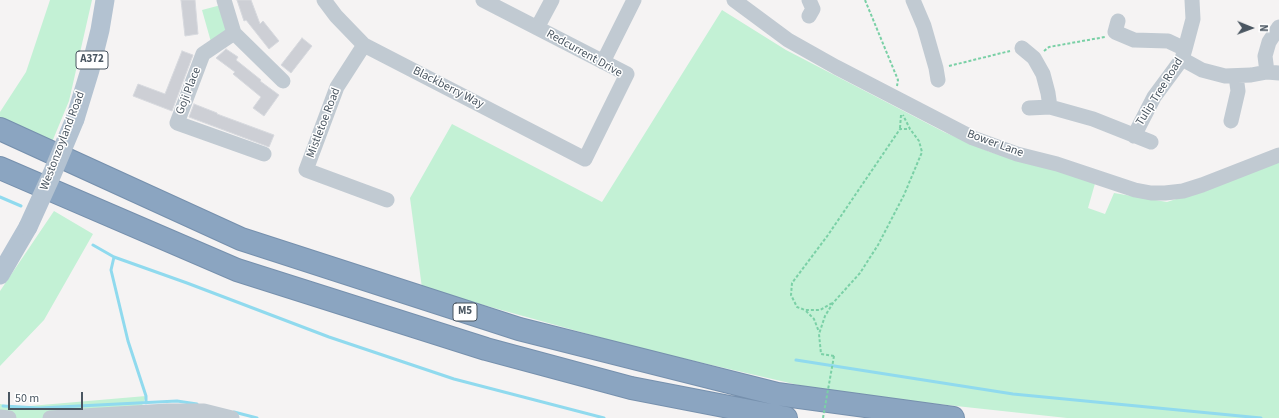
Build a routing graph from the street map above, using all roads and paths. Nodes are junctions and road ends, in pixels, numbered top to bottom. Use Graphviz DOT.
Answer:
graph roads {
  1 [pos="105,0"];
  2 [pos="224,0"];
  3 [pos="324,0"];
  4 [pos="483,0"];
  5 [pos="552,0"];
  6 [pos="634,0"];
  7 [pos="734,0"];
  8 [pos="866,0"];
  9 [pos="913,0"];
  10 [pos="1192,0"];
  11 [pos="537,28"];
  12 [pos="1276,28"];
  13 [pos="1114,29"];
  14 [pos="234,33"];
  15 [pos="364,45"];
  16 [pos="1022,48"];
  17 [pos="1183,54"];
  18 [pos="603,62"];
  19 [pos="941,71"];
  20 [pos="1273,72"];
  21 [pos="1236,76"];
  22 [pos="283,81"];
  23 [pos="902,107"];
  24 [pos="1050,107"];
  25 [pos="1029,108"];
  26 [pos="1235,116"];
  27 [pos="0,129"];
  28 [pos="900,129"];
  29 [pos="1134,136"];
  30 [pos="1151,142"];
  31 [pos="264,154"];
  32 [pos="1279,155"];
  33 [pos="585,159"];
  34 [pos="0,168"];
  35 [pos="387,200"];
  36 [pos="0,275"];
  37 [pos="833,303"];
  38 [pos="805,310"];
  39 [pos="819,334"];
  40 [pos="0,417"];
  41 [pos="9,418"];
  42 [pos="50,418"];
  43 [pos="232,418"];
  44 [pos="786,418"];
  45 [pos="823,418"];
  46 [pos="953,418"];
  1 -- 36 [label="main road, Westonzoyland Road / A372, bridge"];
  2 -- 14 [label="street"];
  3 -- 15 [label="street, Blackberry Way"];
  4 -- 11 [label="street, Redcurrent Drive"];
  5 -- 11 [label="street"];
  6 -- 18 [label="street"];
  7 -- 23 [label="street, Bower Lane"];
  8 -- 23 [label="path"];
  9 -- 19 [label="street"];
  10 -- 17 [label="street, Tulip Tree Road"];
  11 -- 18 [label="street, Redcurrent Drive"];
  12 -- 20 [label="street"];
  13 -- 17 [label="street, Tulip Tree Road"];
  14 -- 22 [label="street"];
  14 -- 31 [label="street, Goji Place"];
  15 -- 33 [label="street, Blackberry Way"];
  15 -- 35 [label="street, Mistletoe Road"];
  16 -- 24 [label="street"];
  17 -- 21 [label="street"];
  17 -- 29 [label="street, Tulip Tree Road"];
  18 -- 33 [label="street, Redcurrent Drive"];
  20 -- 21 [label="street"];
  21 -- 26 [label="street"];
  23 -- 28 [label="path"];
  23 -- 32 [label="street, Bower Lane"];
  24 -- 25 [label="street"];
  24 -- 29 [label="street"];
  27 -- 46 [label="highway, M5"];
  28 -- 37 [label="path"];
  28 -- 38 [label="path"];
  29 -- 30 [label="street"];
  34 -- 44 [label="highway, M5"];
  37 -- 38 [label="path"];
  37 -- 39 [label="path"];
  38 -- 39 [label="path"];
  39 -- 45 [label="path, bridge"];
  40 -- 41 [label="street"];
  42 -- 43 [label="street"];
}
